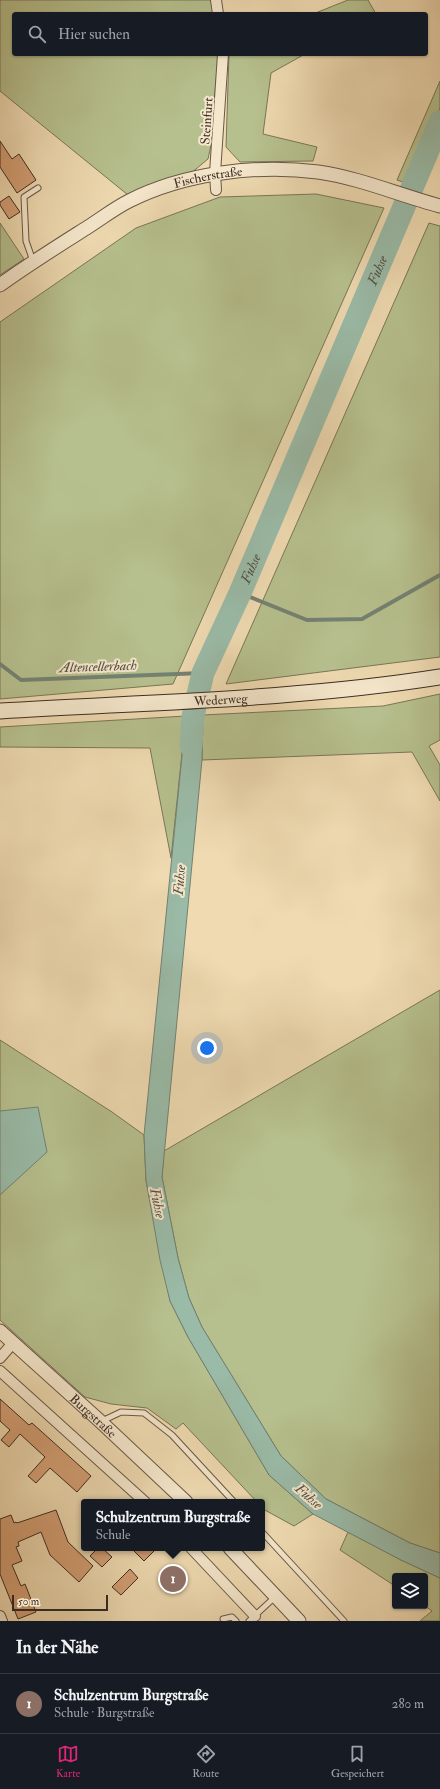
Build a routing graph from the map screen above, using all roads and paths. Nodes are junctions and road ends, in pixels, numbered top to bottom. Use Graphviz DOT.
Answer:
graph roads {
  1 [pos="216,0"];
  2 [pos="218,12"];
  3 [pos="223,56"];
  4 [pos="215,173"];
  5 [pos="38,188"];
  6 [pos="216,190"];
  7 [pos="439,205"];
  8 [pos="33,261"];
  9 [pos="0,285"];
  10 [pos="440,677"];
  11 [pos="0,711"];
  12 [pos="0,1331"];
  13 [pos="13,1343"];
  14 [pos="0,1358"];
  15 [pos="0,1371"];
  16 [pos="101,1422"];
  17 [pos="142,1499"];
  18 [pos="183,1499"];
  19 [pos="231,1499"];
  20 [pos="265,1535"];
  21 [pos="194,1551"];
  22 [pos="233,1551"];
  23 [pos="276,1596"];
  24 [pos="0,1616"];
  25 [pos="223,1619"];
  26 [pos="252,1619"];
  27 [pos="2,1621"];
  28 [pos="236,1621"];
  29 [pos="299,1621"];
  30 [pos="344,1621"];
  1 -- 2 [label="street"];
  3 -- 4 [label="street, Steinfurt"];
  4 -- 6 [label="street, Steinfurt"];
  4 -- 7 [label="street, Fischerstraße"];
  4 -- 8 [label="street, Fischerstraße"];
  5 -- 8 [label="lane"];
  8 -- 9 [label="street, Fischerstraße"];
  10 -- 11 [label="main road, Wederweg"];
  12 -- 13 [label="street, Burgstraße"];
  13 -- 14 [label="street"];
  13 -- 16 [label="street, Burgstraße"];
  15 -- 17 [label="street"];
  16 -- 18 [label="street, Burgstraße"];
  16 -- 19 [label="lane"];
  20 -- 30 [label="lane"];
  21 -- 26 [label="street"];
  22 -- 23 [label="street"];
  23 -- 26 [label="lane"];
  23 -- 29 [label="street"];
  24 -- 27 [label="street"];
  25 -- 28 [label="lane"];
}
